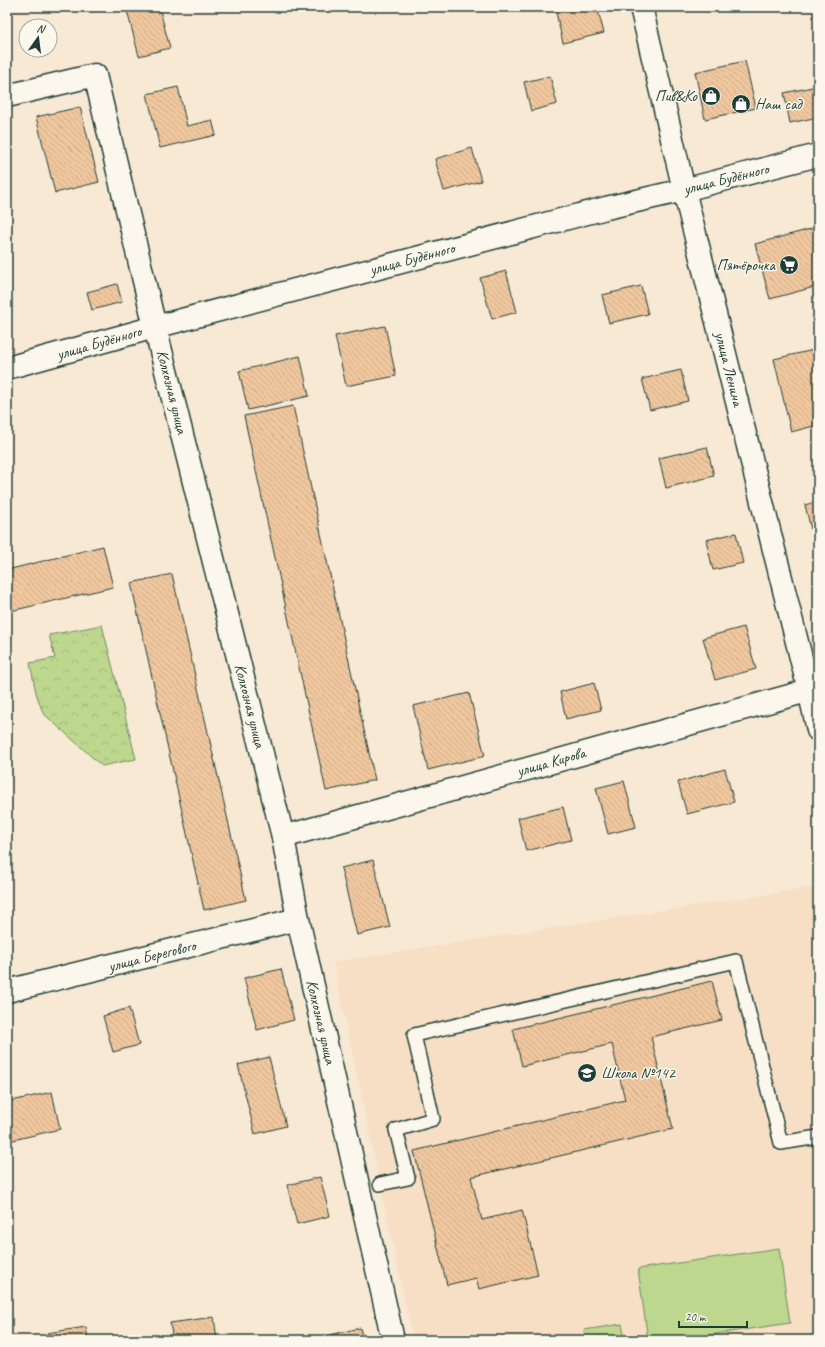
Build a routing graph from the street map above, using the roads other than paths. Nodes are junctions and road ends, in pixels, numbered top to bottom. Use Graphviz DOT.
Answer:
graph roads {
  1 [pos="641,7"];
  2 [pos="7,96"];
  3 [pos="818,155"];
  4 [pos="684,190"];
  5 [pos="156,327"];
  6 [pos="7,368"];
  7 [pos="814,689"];
  8 [pos="818,730"];
  9 [pos="283,837"];
  10 [pos="298,919"];
  11 [pos="7,991"];
  12 [pos="818,1137"];
  13 [pos="380,1184"];
  14 [pos="393,1340"];
  1 -- 4 [label="street, улица Ленина"];
  2 -- 5 [label="street, Колхозная улица"];
  3 -- 4 [label="street, улица Будённого"];
  4 -- 5 [label="street, улица Будённого"];
  4 -- 7 [label="street, улица Ленина"];
  5 -- 6 [label="street, улица Будённого"];
  5 -- 9 [label="street, Колхозная улица"];
  7 -- 8 [label="street, улица Ленина"];
  7 -- 9 [label="street, улица Кирова"];
  9 -- 10 [label="street, Колхозная улица"];
  10 -- 11 [label="street, улица Берегового"];
  10 -- 14 [label="street, Колхозная улица"];
  12 -- 13 [label="lane"];
}
